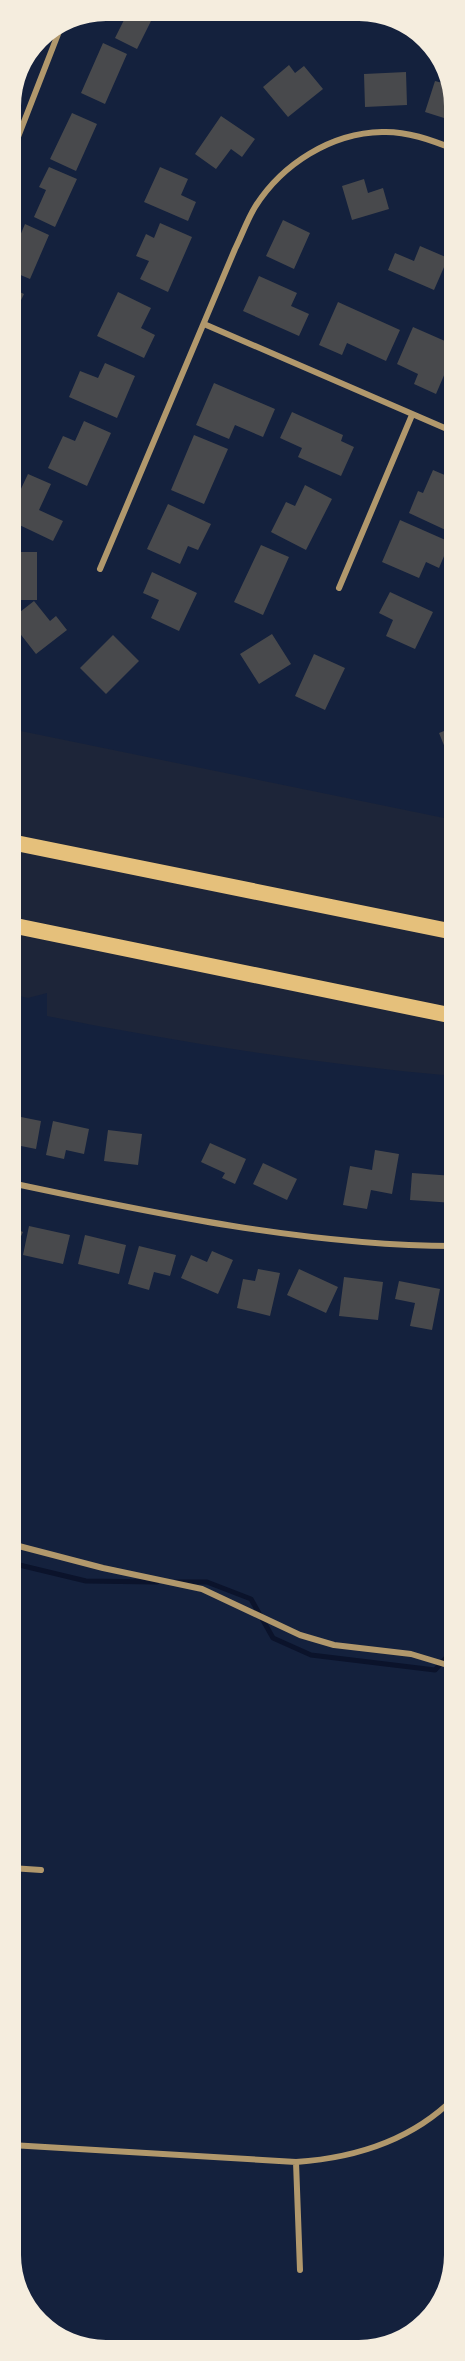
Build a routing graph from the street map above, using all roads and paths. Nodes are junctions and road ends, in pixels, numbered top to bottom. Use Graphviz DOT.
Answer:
graph roads {
  1 [pos="57,37"];
  2 [pos="21,129"];
  3 [pos="444,146"];
  4 [pos="204,324"];
  5 [pos="412,415"];
  6 [pos="444,428"];
  7 [pos="100,569"];
  8 [pos="339,588"];
  9 [pos="21,844"];
  10 [pos="21,927"];
  11 [pos="444,930"];
  12 [pos="444,1014"];
  13 [pos="21,1185"];
  14 [pos="444,1246"];
  15 [pos="21,1547"];
  16 [pos="444,1664"];
  17 [pos="21,1869"];
  18 [pos="41,1870"];
  19 [pos="444,2106"];
  20 [pos="21,2146"];
  21 [pos="296,2162"];
  22 [pos="300,2270"];
  1 -- 2 [label="street"];
  3 -- 4 [label="street"];
  4 -- 5 [label="street"];
  4 -- 7 [label="street"];
  5 -- 6 [label="street"];
  5 -- 8 [label="street"];
  9 -- 11 [label="highway"];
  10 -- 12 [label="highway"];
  13 -- 14 [label="street"];
  15 -- 16 [label="street"];
  17 -- 18 [label="street"];
  19 -- 21 [label="street"];
  20 -- 21 [label="street"];
  21 -- 22 [label="street"];
}
